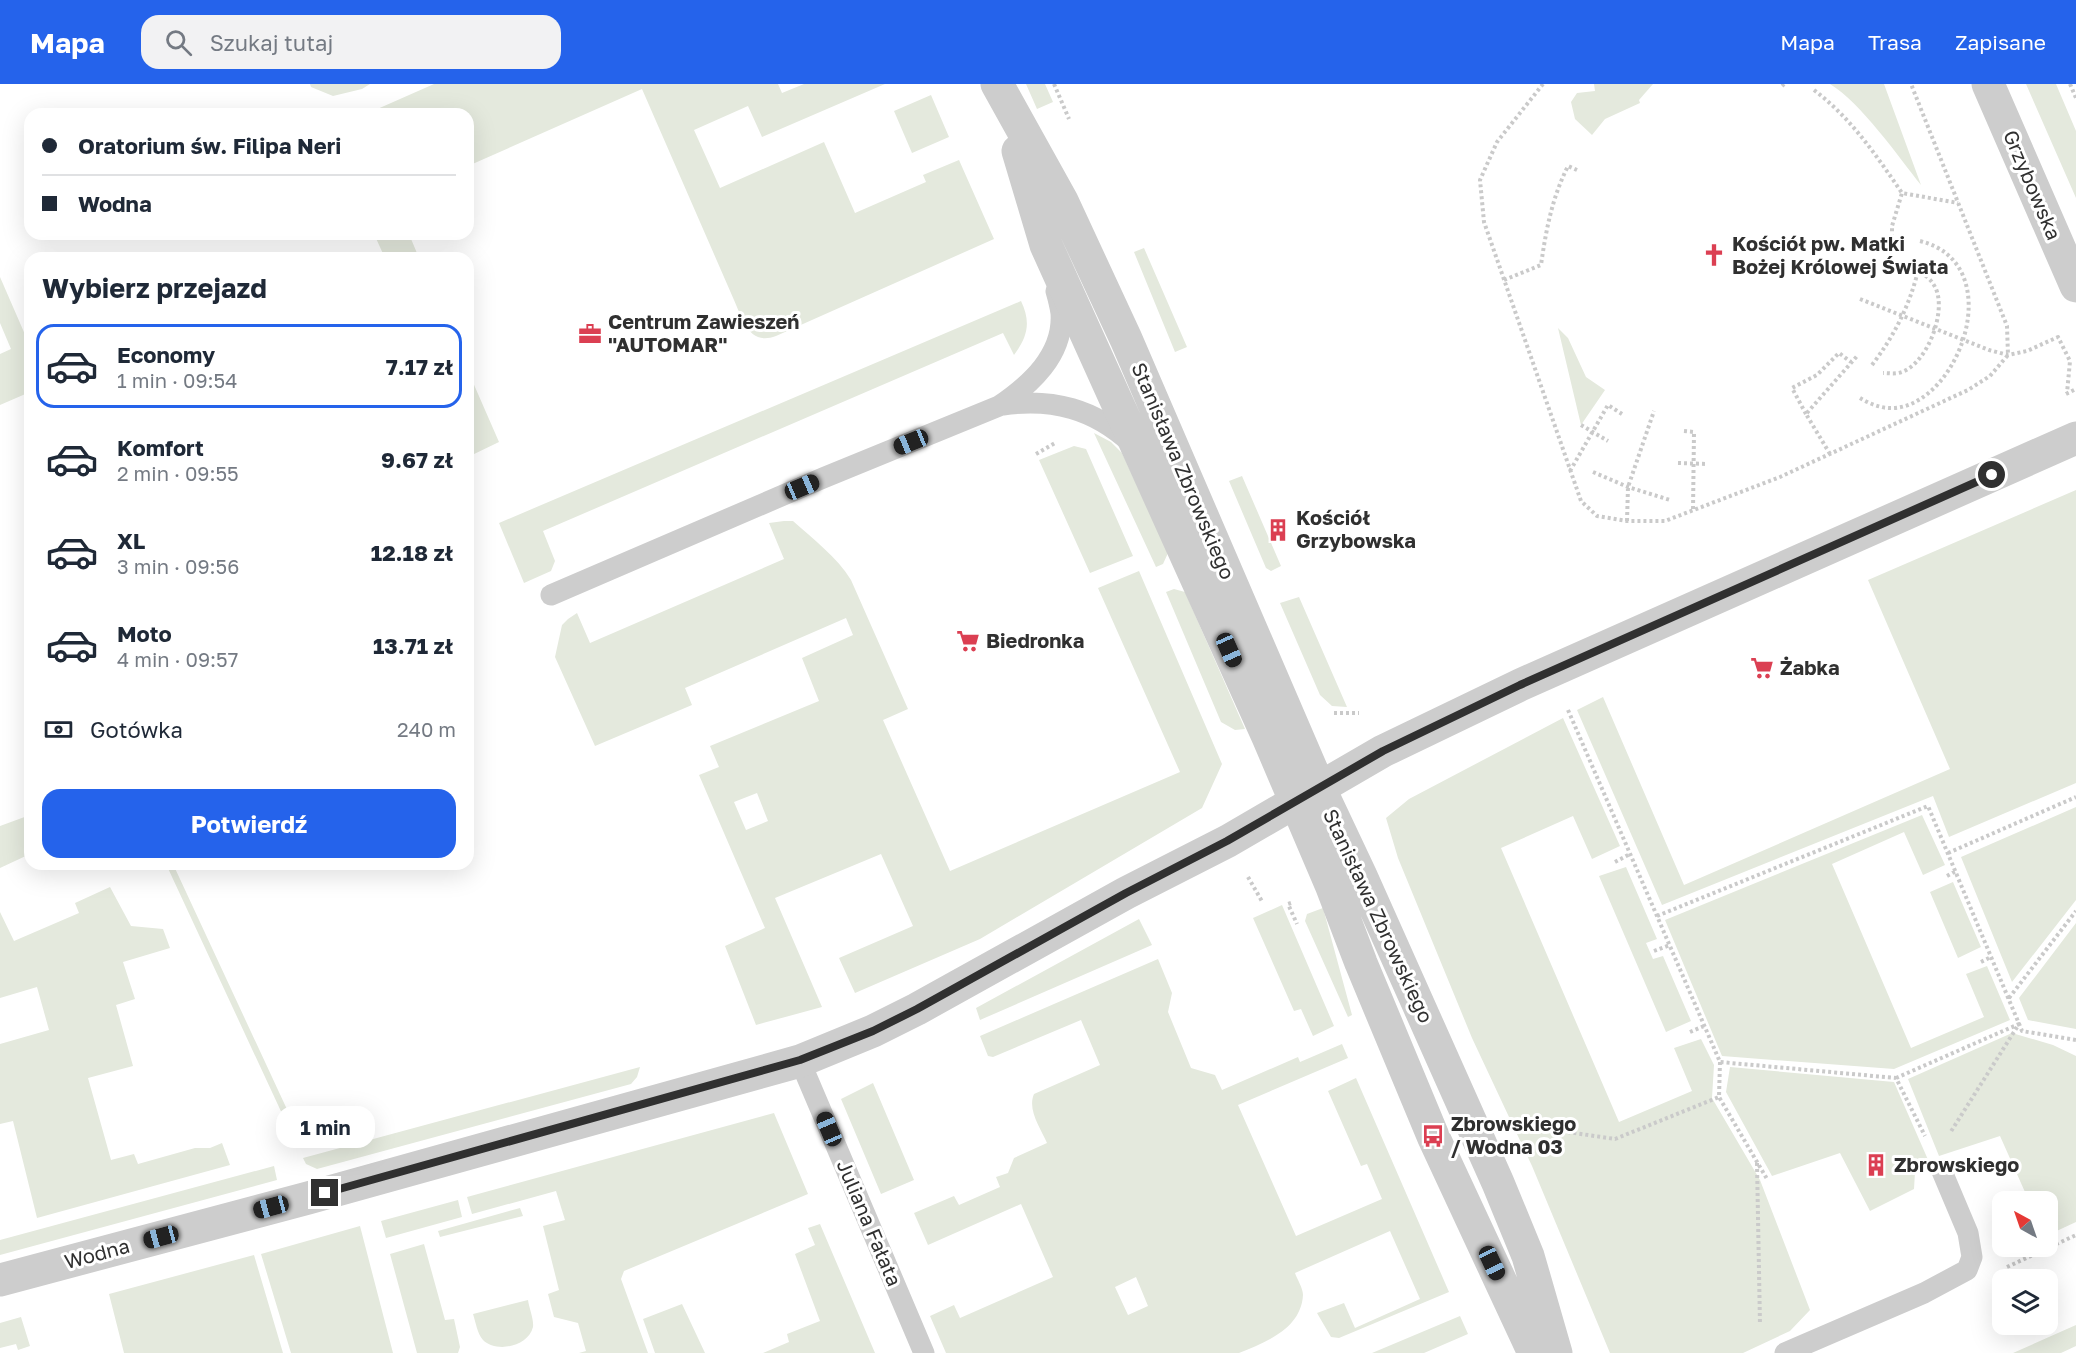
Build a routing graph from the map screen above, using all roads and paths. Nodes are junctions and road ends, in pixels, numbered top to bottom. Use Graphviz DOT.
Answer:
graph roads {
  1 [pos="1543,84"];
  2 [pos="1911,84"];
  3 [pos="1988,84"];
  4 [pos="2070,84"];
  5 [pos="999,89"];
  6 [pos="1814,90"];
  7 [pos="2076,98"];
  8 [pos="1577,170"];
  9 [pos="1902,193"];
  10 [pos="1959,203"];
  11 [pos="1920,241"];
  12 [pos="1046,244"];
  13 [pos="1889,267"];
  14 [pos="1504,280"];
  15 [pos="2076,286"];
  16 [pos="1860,299"];
  17 [pos="1904,316"];
  18 [pos="1936,328"];
  19 [pos="1963,340"];
  20 [pos="1858,354"];
  21 [pos="2008,355"];
  22 [pos="1851,362"];
  23 [pos="1872,365"];
  24 [pos="1883,373"];
  25 [pos="2076,389"];
  26 [pos="1860,398"];
  27 [pos="999,406"];
  28 [pos="1654,411"];
  29 [pos="1622,414"];
  30 [pos="1806,414"];
  31 [pos="1581,425"];
  32 [pos="1592,431"];
  33 [pos="1684,431"];
  34 [pos="2076,438"];
  35 [pos="1608,441"];
  36 [pos="1140,451"];
  37 [pos="1830,454"];
  38 [pos="1678,463"];
  39 [pos="1693,463"];
  40 [pos="1708,464"];
  41 [pos="1569,471"];
  42 [pos="1593,472"];
  43 [pos="1628,487"];
  44 [pos="1670,500"];
  45 [pos="1693,511"];
  46 [pos="1627,521"];
  47 [pos="551,595"];
  48 [pos="1565,702"];
  49 [pos="1364,712"];
  50 [pos="1332,713"];
  51 [pos="1307,794"];
  52 [pos="2076,797"];
  53 [pos="1948,853"];
  54 [pos="1630,854"];
  55 [pos="1615,862"];
  56 [pos="1956,871"];
  57 [pos="1947,876"];
  58 [pos="2076,911"];
  59 [pos="1658,916"];
  60 [pos="1670,945"];
  61 [pos="1654,951"];
  62 [pos="1991,957"];
  63 [pos="1981,962"];
  64 [pos="2009,999"];
  65 [pos="2019,1024"];
  66 [pos="1704,1026"];
  67 [pos="1690,1032"];
  68 [pos="2076,1040"];
  69 [pos="800,1060"];
  70 [pos="1720,1062"];
  71 [pos="1896,1078"];
  72 [pos="1719,1097"];
  73 [pos="1513,1124"];
  74 [pos="1757,1163"];
  75 [pos="1938,1163"];
  76 [pos="1767,1179"];
  77 [pos="0,1280"];
  78 [pos="1760,1329"];
  79 [pos="924,1353"];
  80 [pos="1533,1353"];
  81 [pos="1556,1353"];
  82 [pos="1785,1353"];
  1 -- 14 [label="path"];
  2 -- 10 [label="path"];
  3 -- 15 [label="street, Grzybowska"];
  4 -- 7 [label="path"];
  5 -- 12 [label="street, Stanisława Zbrowskiego"];
  5 -- 51 [label="street, Stanisława Zbrowskiego"];
  6 -- 9 [label="path"];
  8 -- 14 [label="path"];
  9 -- 10 [label="path"];
  9 -- 13 [label="path"];
  10 -- 21 [label="path"];
  11 -- 19 [label="path"];
  12 -- 27 [label="lane"];
  12 -- 36 [label="street, Stanisława Zbrowskiego"];
  14 -- 41 [label="path"];
  16 -- 17 [label="path"];
  17 -- 18 [label="path"];
  17 -- 18 [label="path"];
  17 -- 23 [label="path"];
  18 -- 19 [label="path"];
  18 -- 24 [label="path"];
  19 -- 21 [label="path"];
  19 -- 26 [label="path"];
  20 -- 22 [label="path"];
  21 -- 25 [label="path"];
  21 -- 37 [label="path"];
  22 -- 30 [label="path"];
  22 -- 30 [label="path"];
  27 -- 36 [label="lane"];
  27 -- 47 [label="lane"];
  28 -- 43 [label="path"];
  29 -- 32 [label="path"];
  30 -- 37 [label="path"];
  31 -- 32 [label="path"];
  32 -- 35 [label="path"];
  32 -- 41 [label="path"];
  33 -- 39 [label="path"];
  34 -- 51 [label="street, Wodna"];
  36 -- 51 [label="street, Stanisława Zbrowskiego"];
  37 -- 45 [label="path"];
  38 -- 39 [label="path"];
  39 -- 40 [label="path"];
  39 -- 45 [label="path"];
  41 -- 46 [label="path"];
  42 -- 43 [label="path"];
  43 -- 44 [label="path"];
  43 -- 46 [label="path"];
  45 -- 46 [label="path"];
  48 -- 54 [label="path"];
  49 -- 50 [label="path"];
  51 -- 69 [label="street, Wodna"];
  51 -- 80 [label="street, Stanisława Zbrowskiego"];
  51 -- 81 [label="street, Stanisława Zbrowskiego"];
  52 -- 53 [label="path"];
  53 -- 56 [label="path"];
  53 -- 59 [label="path"];
  54 -- 55 [label="path"];
  54 -- 59 [label="path"];
  56 -- 57 [label="path"];
  56 -- 62 [label="path"];
  58 -- 64 [label="path"];
  59 -- 60 [label="path"];
  60 -- 61 [label="path"];
  60 -- 66 [label="path"];
  62 -- 63 [label="path"];
  62 -- 64 [label="path"];
  64 -- 65 [label="path"];
  65 -- 68 [label="path"];
  65 -- 71 [label="path"];
  65 -- 75 [label="path"];
  66 -- 67 [label="path"];
  66 -- 70 [label="path"];
  69 -- 77 [label="street, Wodna"];
  69 -- 79 [label="lane, Juliana Fałata"];
  70 -- 71 [label="path"];
  70 -- 72 [label="path"];
  71 -- 75 [label="path"];
  72 -- 73 [label="path"];
  72 -- 74 [label="path"];
  74 -- 76 [label="path"];
  74 -- 78 [label="path"];
  75 -- 82 [label="lane"];
}
